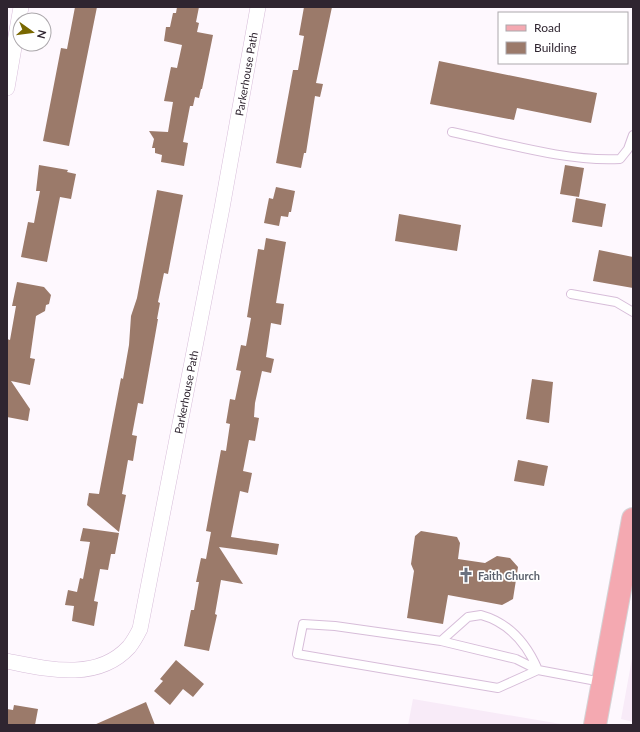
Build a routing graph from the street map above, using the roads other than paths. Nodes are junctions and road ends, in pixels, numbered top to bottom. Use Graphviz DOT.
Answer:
graph roads {
  1 [pos="21,7"];
  2 [pos="258,7"];
  3 [pos="7,88"];
  4 [pos="452,132"];
  5 [pos="633,136"];
  6 [pos="571,294"];
  7 [pos="633,312"];
  8 [pos="633,519"];
  9 [pos="441,641"];
  10 [pos="7,661"];
  11 [pos="538,670"];
  12 [pos="603,682"];
  13 [pos="595,725"];
  1 -- 3 [label="street"];
  2 -- 10 [label="street, Parkerhouse Path"];
  4 -- 5 [label="lane"];
  6 -- 7 [label="lane"];
  8 -- 12 [label="main road"];
  9 -- 11 [label="lane"];
  9 -- 11 [label="lane"];
  9 -- 11 [label="lane"];
  11 -- 12 [label="lane"];
  12 -- 13 [label="main road"];
}
